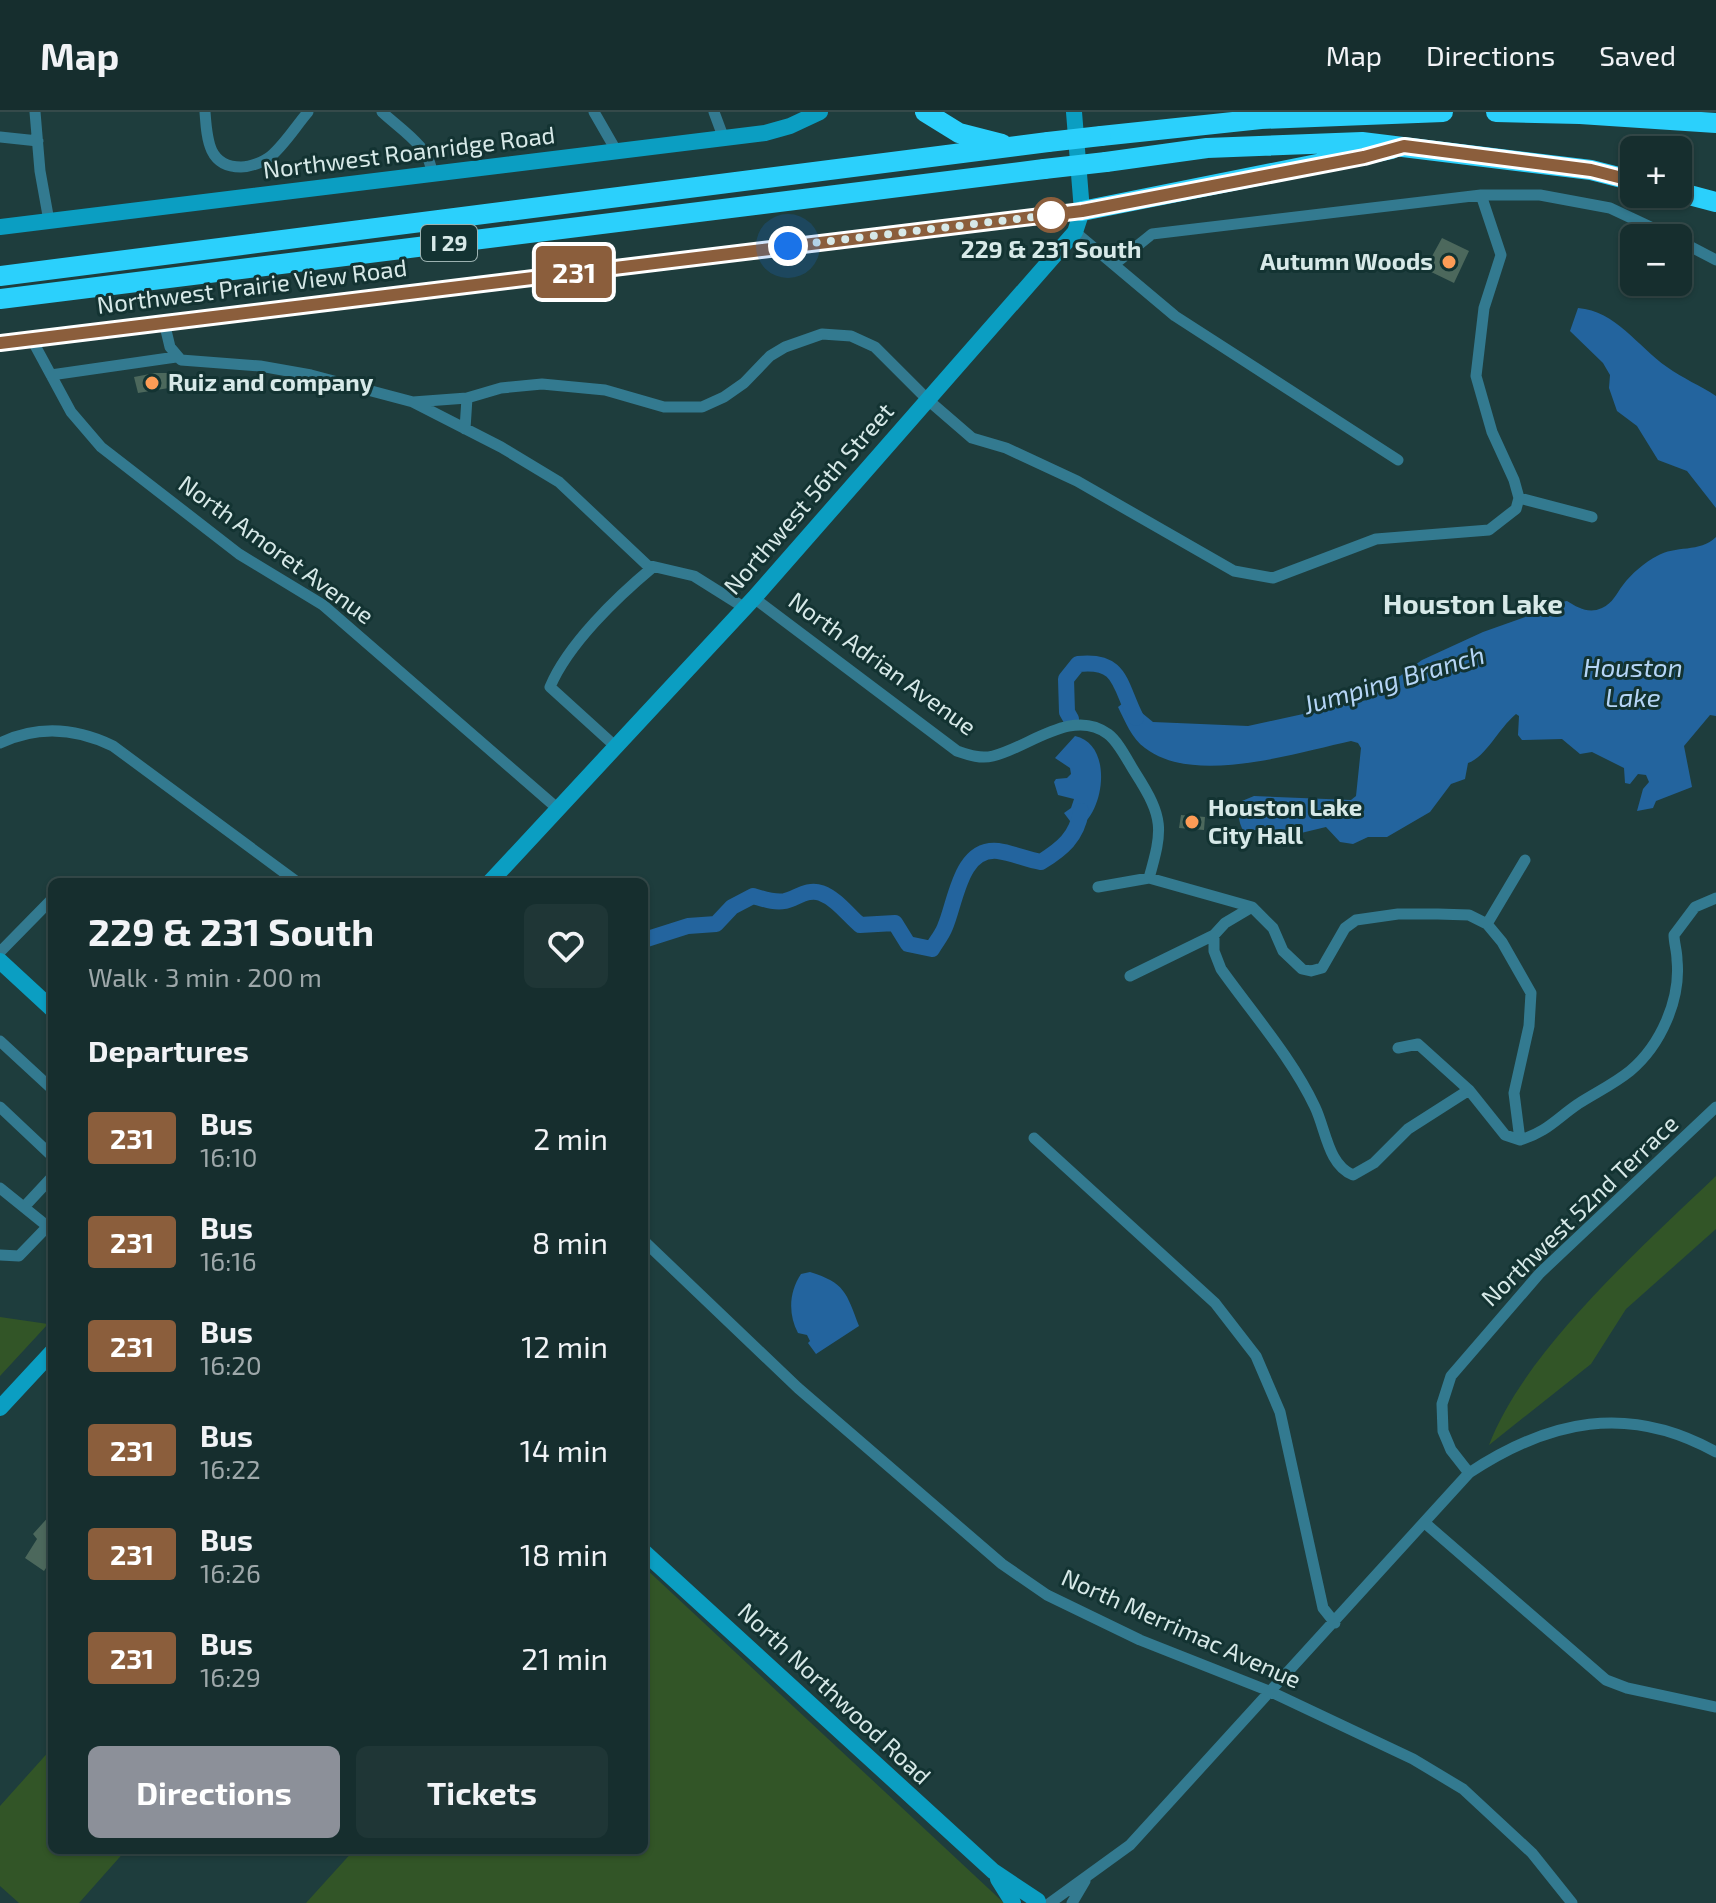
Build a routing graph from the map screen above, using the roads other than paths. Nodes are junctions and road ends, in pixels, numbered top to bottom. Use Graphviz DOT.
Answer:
graph roads {
  1 [pos="35,112"];
  2 [pos="205,112"];
  3 [pos="308,112"];
  4 [pos="382,112"];
  5 [pos="594,112"];
  6 [pos="714,112"];
  7 [pos="820,112"];
  8 [pos="925,112"];
  9 [pos="1074,112"];
  10 [pos="1443,112"];
  11 [pos="1496,112"];
  12 [pos="1716,123"];
  13 [pos="0,137"];
  14 [pos="724,139"];
  15 [pos="38,141"];
  16 [pos="1404,146"];
  17 [pos="1018,147"];
  18 [pos="617,152"];
  19 [pos="432,175"];
  20 [pos="1620,177"];
  21 [pos="1481,195"];
  22 [pos="1692,196"];
  23 [pos="1716,202"];
  24 [pos="1082,211"];
  25 [pos="49,221"];
  26 [pos="1644,224"];
  27 [pos="0,227"];
  28 [pos="1075,232"];
  29 [pos="1692,247"];
  30 [pos="1716,260"];
  31 [pos="1116,263"];
  32 [pos="0,276"];
  33 [pos="0,299"];
  34 [pos="164,322"];
  35 [pos="31,338"];
  36 [pos="0,343"];
  37 [pos="176,357"];
  38 [pos="51,375"];
  39 [pos="467,398"];
  40 [pos="928,400"];
  41 [pos="413,402"];
  42 [pos="465,429"];
  43 [pos="1398,460"];
  44 [pos="1519,498"];
  45 [pos="1592,517"];
  46 [pos="653,567"];
  47 [pos="750,603"];
  48 [pos="0,743"];
  49 [pos="615,746"];
  50 [pos="557,808"];
  51 [pos="1525,860"];
  52 [pos="292,878"];
  53 [pos="494,878"];
  54 [pos="1149,878"];
  55 [pos="1098,887"];
  56 [pos="1716,898"];
  57 [pos="48,903"];
  58 [pos="1252,907"];
  59 [pos="1487,924"];
  60 [pos="1214,935"];
  61 [pos="0,952"];
  62 [pos="0,961"];
  63 [pos="1130,976"];
  64 [pos="48,1005"];
  65 [pos="0,1041"];
  66 [pos="1398,1048"];
  67 [pos="48,1085"];
  68 [pos="1469,1090"];
  69 [pos="0,1107"];
  70 [pos="1716,1107"];
  71 [pos="1034,1138"];
  72 [pos="1520,1140"];
  73 [pos="48,1152"];
  74 [pos="48,1181"];
  75 [pos="0,1188"];
  76 [pos="25,1206"];
  77 [pos="48,1226"];
  78 [pos="48,1230"];
  79 [pos="648,1245"];
  80 [pos="0,1255"];
  81 [pos="48,1356"];
  82 [pos="0,1408"];
  83 [pos="1716,1452"];
  84 [pos="1469,1473"];
  85 [pos="1425,1523"];
  86 [pos="648,1556"];
  87 [pos="1335,1623"];
  88 [pos="1269,1691"];
  89 [pos="1716,1707"];
  90 [pos="993,1871"];
  91 [pos="1085,1881"];
  92 [pos="1013,1903"];
  93 [pos="1042,1903"];
  94 [pos="1072,1903"];
  95 [pos="1572,1903"];
  1 -- 15 [label="street"];
  2 -- 3 [label="street"];
  4 -- 19 [label="street"];
  5 -- 18 [label="street"];
  6 -- 14 [label="street"];
  7 -- 14 [label="street, Northwest Roanridge Road"];
  8 -- 17 [label="highway"];
  9 -- 24 [label="street, Northwest 56th Street"];
  10 -- 17 [label="highway, I 29, bridge"];
  11 -- 12 [label="highway"];
  13 -- 15 [label="street"];
  14 -- 18 [label="street, Northwest Roanridge Road"];
  15 -- 25 [label="street"];
  16 -- 20 [label="highway, I 29"];
  16 -- 24 [label="highway"];
  16 -- 33 [label="highway, I 29, bridge"];
  17 -- 32 [label="highway, I 29"];
  18 -- 19 [label="street, Northwest Roanridge Road"];
  19 -- 25 [label="street, Northwest Roanridge Road"];
  21 -- 26 [label="street"];
  21 -- 31 [label="street"];
  21 -- 44 [label="street"];
  22 -- 23 [label="highway"];
  24 -- 28 [label="street, Northwest 56th Street"];
  24 -- 34 [label="street, Northwest Prairie View Road"];
  25 -- 27 [label="street, Northwest Roanridge Road"];
  28 -- 31 [label="street"];
  28 -- 40 [label="street, Northwest 56th Street"];
  29 -- 30 [label="street"];
  31 -- 43 [label="street"];
  34 -- 35 [label="street, Northwest Prairie View Road"];
  34 -- 37 [label="street"];
  35 -- 36 [label="street, Northwest Prairie View Road"];
  35 -- 38 [label="street, North Amoret Avenue"];
  37 -- 38 [label="street, North Adrian Avenue"];
  37 -- 41 [label="street, North Adrian Avenue"];
  38 -- 50 [label="street, North Amoret Avenue"];
  39 -- 40 [label="street"];
  39 -- 41 [label="street"];
  39 -- 42 [label="street"];
  40 -- 44 [label="street"];
  40 -- 47 [label="street, Northwest 56th Street"];
  41 -- 42 [label="street, North Adrian Avenue"];
  42 -- 46 [label="street, North Adrian Avenue"];
  44 -- 45 [label="street"];
  46 -- 47 [label="street, North Adrian Avenue"];
  46 -- 49 [label="street"];
  47 -- 49 [label="street, Northwest 56th Street"];
  47 -- 54 [label="street, North Adrian Avenue"];
  48 -- 52 [label="street"];
  49 -- 50 [label="street, Northwest 56th Street"];
  50 -- 53 [label="street, Northwest 56th Street"];
  51 -- 59 [label="street"];
  54 -- 55 [label="street"];
  54 -- 58 [label="street"];
  56 -- 72 [label="street"];
  57 -- 61 [label="street"];
  58 -- 59 [label="street"];
  58 -- 60 [label="street"];
  59 -- 72 [label="street"];
  60 -- 63 [label="street"];
  60 -- 68 [label="street"];
  62 -- 64 [label="street"];
  65 -- 67 [label="street"];
  66 -- 68 [label="street"];
  68 -- 72 [label="street"];
  69 -- 73 [label="street"];
  70 -- 84 [label="street, Northwest 52nd Terrace"];
  71 -- 87 [label="street"];
  74 -- 76 [label="street"];
  75 -- 76 [label="street"];
  76 -- 77 [label="street"];
  78 -- 80 [label="street"];
  79 -- 88 [label="street, North Merrimac Avenue"];
  81 -- 82 [label="street"];
  83 -- 84 [label="street"];
  84 -- 85 [label="street"];
  85 -- 87 [label="street"];
  85 -- 89 [label="street"];
  86 -- 90 [label="street, North Northwood Road"];
  87 -- 88 [label="street"];
  88 -- 91 [label="street"];
  88 -- 95 [label="street, North Merrimac Avenue"];
  90 -- 92 [label="street, North Northwood Road"];
  90 -- 93 [label="street, North Northwood Road"];
  91 -- 93 [label="street"];
  91 -- 94 [label="street"];
}
